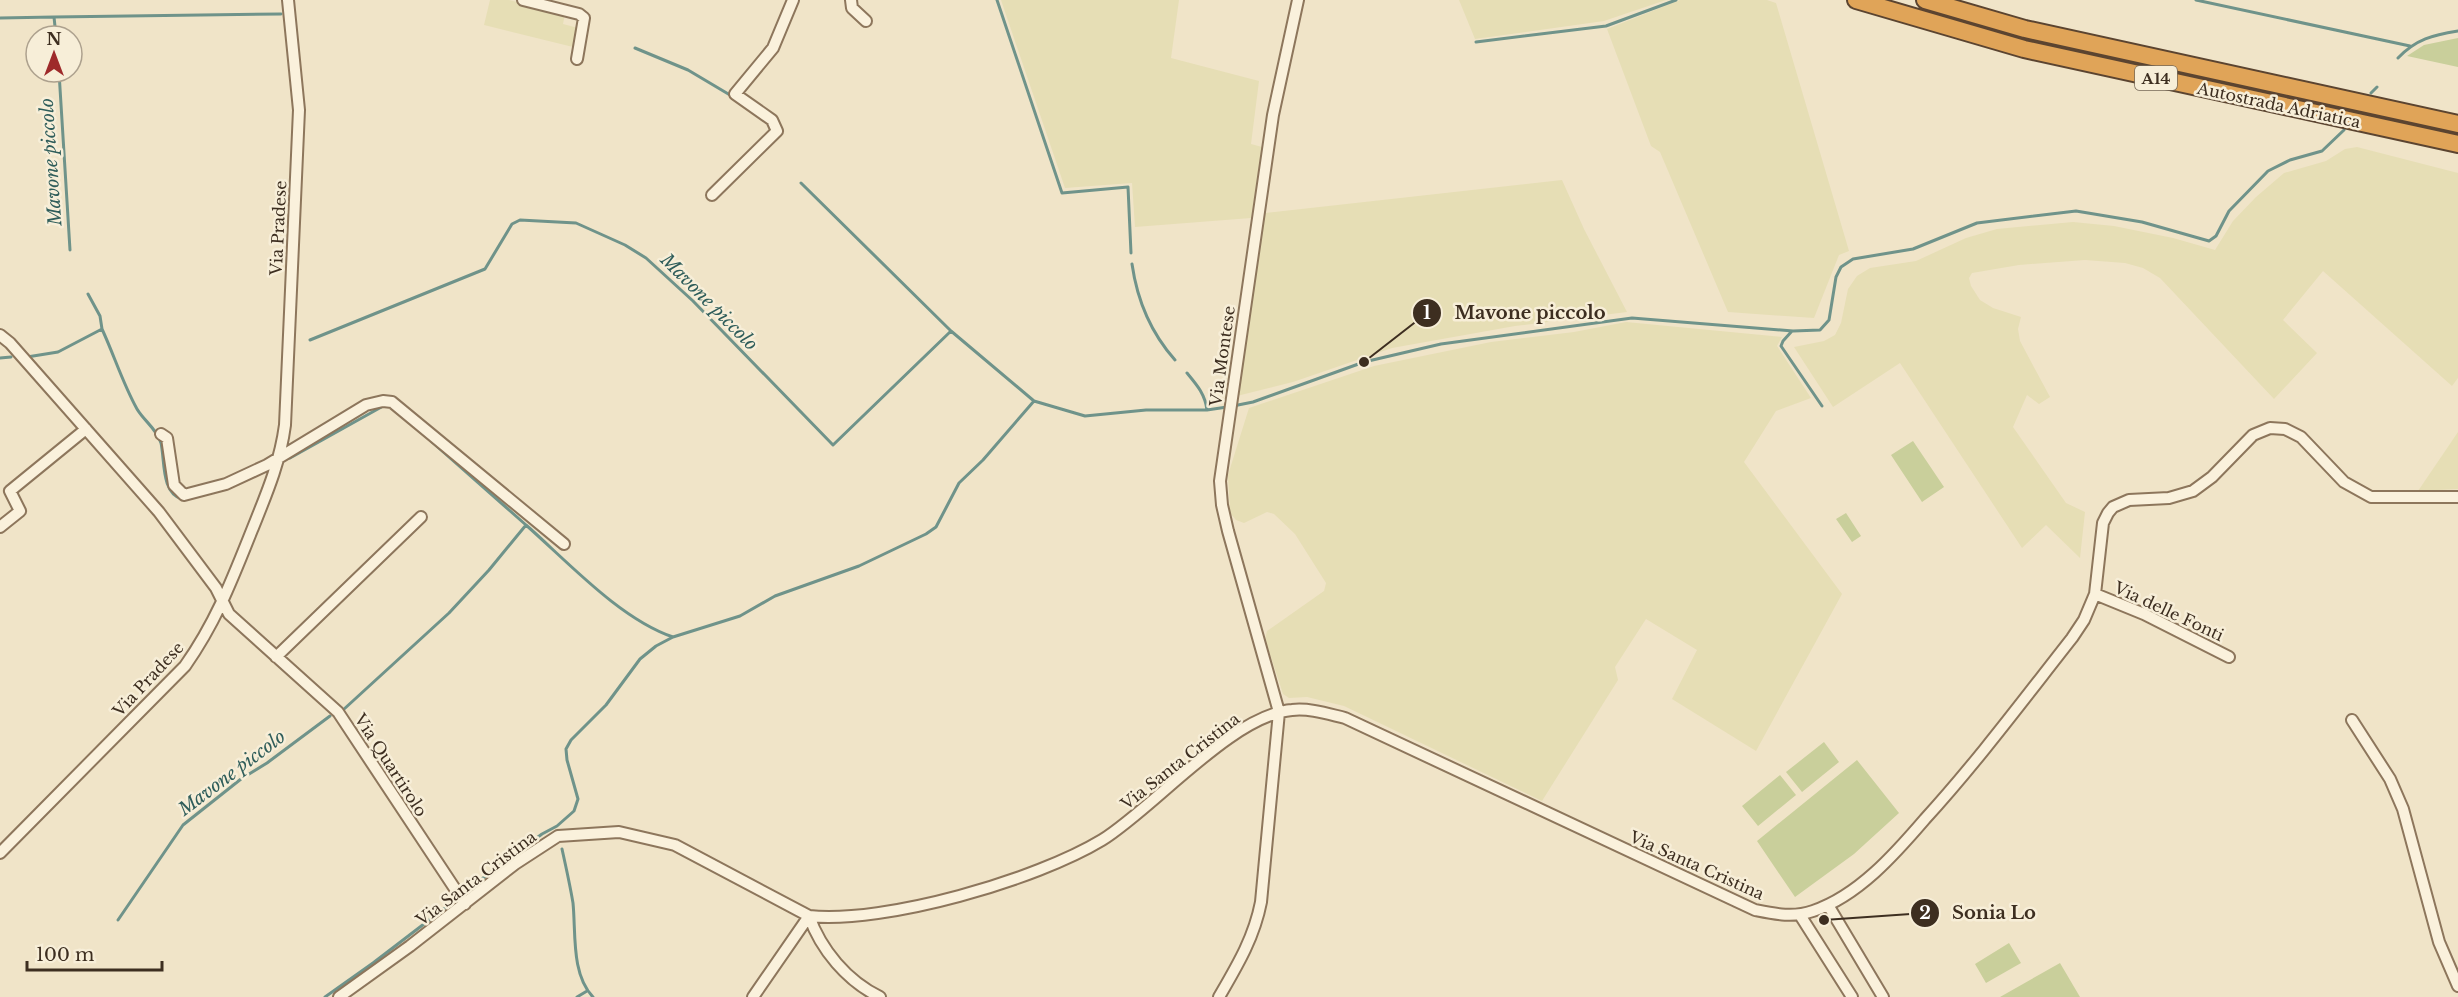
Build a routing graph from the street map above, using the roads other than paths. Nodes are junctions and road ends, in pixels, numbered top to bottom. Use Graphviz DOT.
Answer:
graph roads {
  1 [pos="288,0"];
  2 [pos="523,0"];
  3 [pos="573,0"];
  4 [pos="793,0"];
  5 [pos="851,0"];
  6 [pos="1298,0"];
  7 [pos="1856,0"];
  8 [pos="1925,0"];
  9 [pos="570,11"];
  10 [pos="866,21"];
  11 [pos="577,59"];
  12 [pos="2458,123"];
  13 [pos="2458,144"];
  14 [pos="712,195"];
  15 [pos="0,335"];
  16 [pos="86,429"];
  17 [pos="161,434"];
  18 [pos="279,458"];
  19 [pos="2458,497"];
  20 [pos="421,517"];
  21 [pos="0,527"];
  22 [pos="564,544"];
  23 [pos="2095,594"];
  24 [pos="224,602"];
  25 [pos="276,657"];
  26 [pos="2229,657"];
  27 [pos="1279,712"];
  28 [pos="2352,720"];
  29 [pos="0,853"];
  30 [pos="465,904"];
  31 [pos="1828,905"];
  32 [pos="1800,915"];
  33 [pos="809,916"];
  34 [pos="2458,986"];
  35 [pos="339,997"];
  36 [pos="753,997"];
  37 [pos="880,997"];
  38 [pos="1219,997"];
  39 [pos="1852,997"];
  40 [pos="1883,997"];
  1 -- 18 [label="street, Via Pradese"];
  2 -- 9 [label="street"];
  3 -- 9 [label="street"];
  4 -- 14 [label="street"];
  5 -- 10 [label="street"];
  6 -- 27 [label="street, Via Montese"];
  7 -- 13 [label="highway, Autostrada Adriatica / A14"];
  8 -- 12 [label="highway, Autostrada Adriatica / A14"];
  9 -- 11 [label="street"];
  15 -- 16 [label="street, Via Quartirolo"];
  16 -- 21 [label="street"];
  16 -- 24 [label="street, Via Quartirolo"];
  17 -- 18 [label="street"];
  18 -- 22 [label="street"];
  18 -- 24 [label="street, Via Pradese"];
  19 -- 23 [label="street, Via Santa Cristina"];
  20 -- 25 [label="street"];
  23 -- 26 [label="street, Via delle Fonti"];
  23 -- 31 [label="street, Via Santa Cristina"];
  24 -- 25 [label="street, Via Quartirolo"];
  24 -- 29 [label="street, Via Pradese"];
  25 -- 30 [label="street, Via Quartirolo"];
  27 -- 32 [label="street, Via Santa Cristina"];
  27 -- 33 [label="street, Via Santa Cristina"];
  27 -- 38 [label="street"];
  28 -- 34 [label="street"];
  30 -- 33 [label="street, Via Santa Cristina"];
  30 -- 35 [label="street, Via Santa Cristina"];
  31 -- 32 [label="street, Via Santa Cristina"];
  31 -- 40 [label="street"];
  32 -- 39 [label="street"];
  33 -- 36 [label="street"];
  33 -- 37 [label="street"];
}
